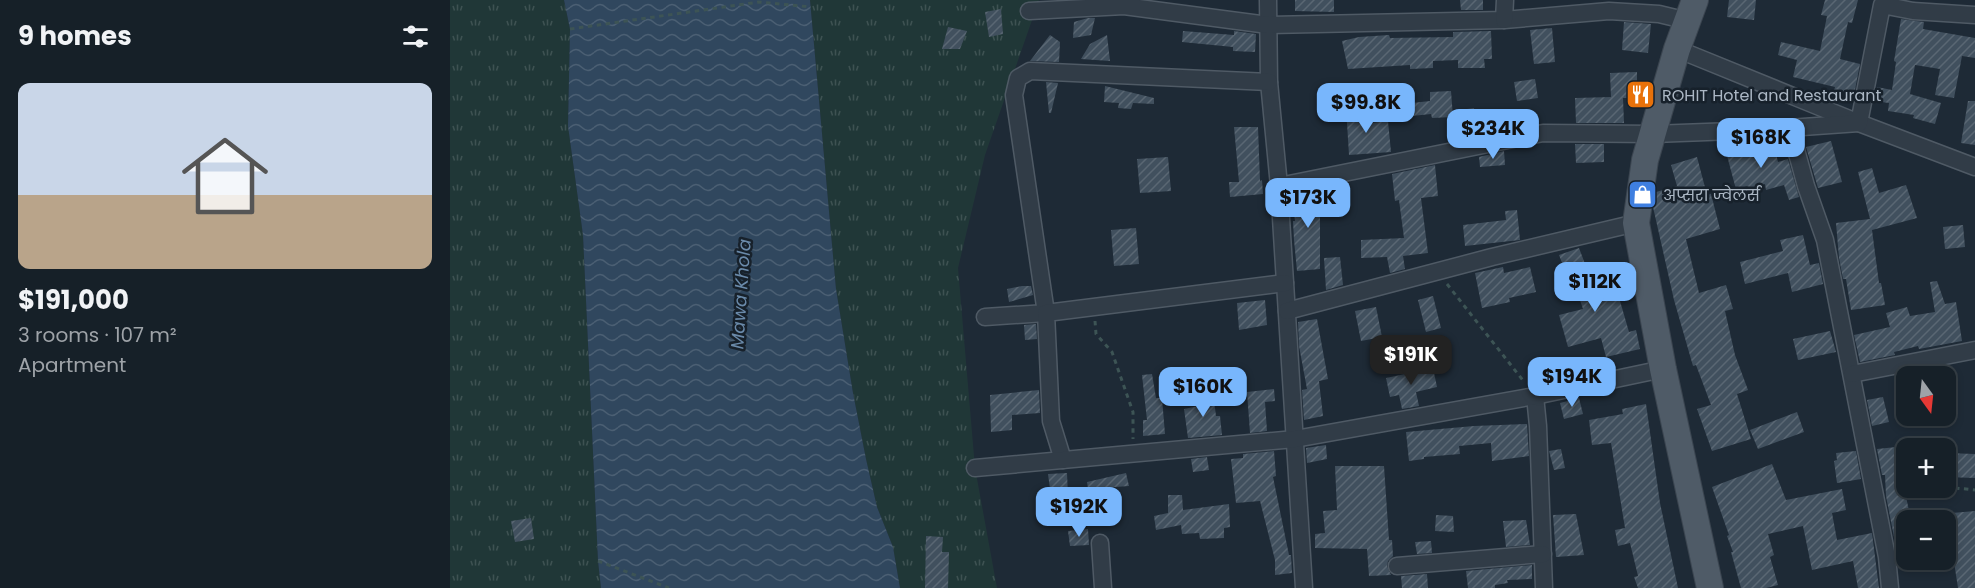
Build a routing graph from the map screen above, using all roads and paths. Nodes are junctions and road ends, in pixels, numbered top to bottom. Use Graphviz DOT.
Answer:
graph roads {
  1 [pos="1268,0"];
  2 [pos="1505,0"];
  3 [pos="1882,3"];
  4 [pos="811,7"];
  5 [pos="1692,10"];
  6 [pos="1029,11"];
  7 [pos="1975,15"];
  8 [pos="1504,20"];
  9 [pos="1268,25"];
  10 [pos="570,29"];
  11 [pos="1677,49"];
  12 [pos="1269,82"];
  13 [pos="1859,123"];
  14 [pos="1790,128"];
  15 [pos="1653,134"];
  16 [pos="1975,167"];
  17 [pos="1279,186"];
  18 [pos="1636,223"];
  19 [pos="1437,271"];
  20 [pos="1285,283"];
  21 [pos="1094,307"];
  22 [pos="1287,311"];
  23 [pos="1046,313"];
  24 [pos="985,316"];
  25 [pos="1975,350"];
  26 [pos="1663,369"];
  27 [pos="1852,374"];
  28 [pos="1535,396"];
  29 [pos="1295,439"];
  30 [pos="1133,453"];
  31 [pos="1063,460"];
  32 [pos="975,468"];
  33 [pos="1956,488"];
  34 [pos="1975,490"];
  35 [pos="1100,543"];
  36 [pos="1543,554"];
  37 [pos="598,561"];
  38 [pos="1398,566"];
  39 [pos="669,588"];
  40 [pos="1103,588"];
  41 [pos="1304,588"];
  42 [pos="1544,588"];
  43 [pos="1710,588"];
  44 [pos="1890,588"];
  1 -- 9 [label="street"];
  2 -- 8 [label="street"];
  3 -- 7 [label="street"];
  3 -- 13 [label="street"];
  4 -- 10 [label="path"];
  5 -- 8 [label="street"];
  5 -- 11 [label="main road"];
  6 -- 9 [label="street"];
  8 -- 9 [label="street"];
  9 -- 12 [label="street"];
  11 -- 13 [label="street"];
  11 -- 15 [label="main road"];
  12 -- 17 [label="street"];
  12 -- 23 [label="street"];
  13 -- 14 [label="street"];
  13 -- 16 [label="street"];
  14 -- 15 [label="street"];
  14 -- 27 [label="street"];
  15 -- 17 [label="street"];
  15 -- 18 [label="main road"];
  17 -- 20 [label="street"];
  18 -- 19 [label="street"];
  18 -- 26 [label="main road"];
  19 -- 22 [label="street"];
  19 -- 28 [label="path"];
  20 -- 21 [label="street"];
  20 -- 22 [label="street"];
  21 -- 23 [label="street"];
  21 -- 30 [label="path"];
  22 -- 29 [label="street"];
  23 -- 24 [label="street"];
  23 -- 31 [label="street"];
  25 -- 27 [label="street"];
  26 -- 28 [label="street"];
  26 -- 43 [label="main road"];
  27 -- 44 [label="street"];
  28 -- 29 [label="street"];
  28 -- 36 [label="street"];
  29 -- 30 [label="street"];
  29 -- 41 [label="street"];
  30 -- 31 [label="street"];
  31 -- 32 [label="street"];
  33 -- 34 [label="path"];
  35 -- 40 [label="street"];
  36 -- 38 [label="street"];
  36 -- 42 [label="street"];
  37 -- 39 [label="path"];
}
